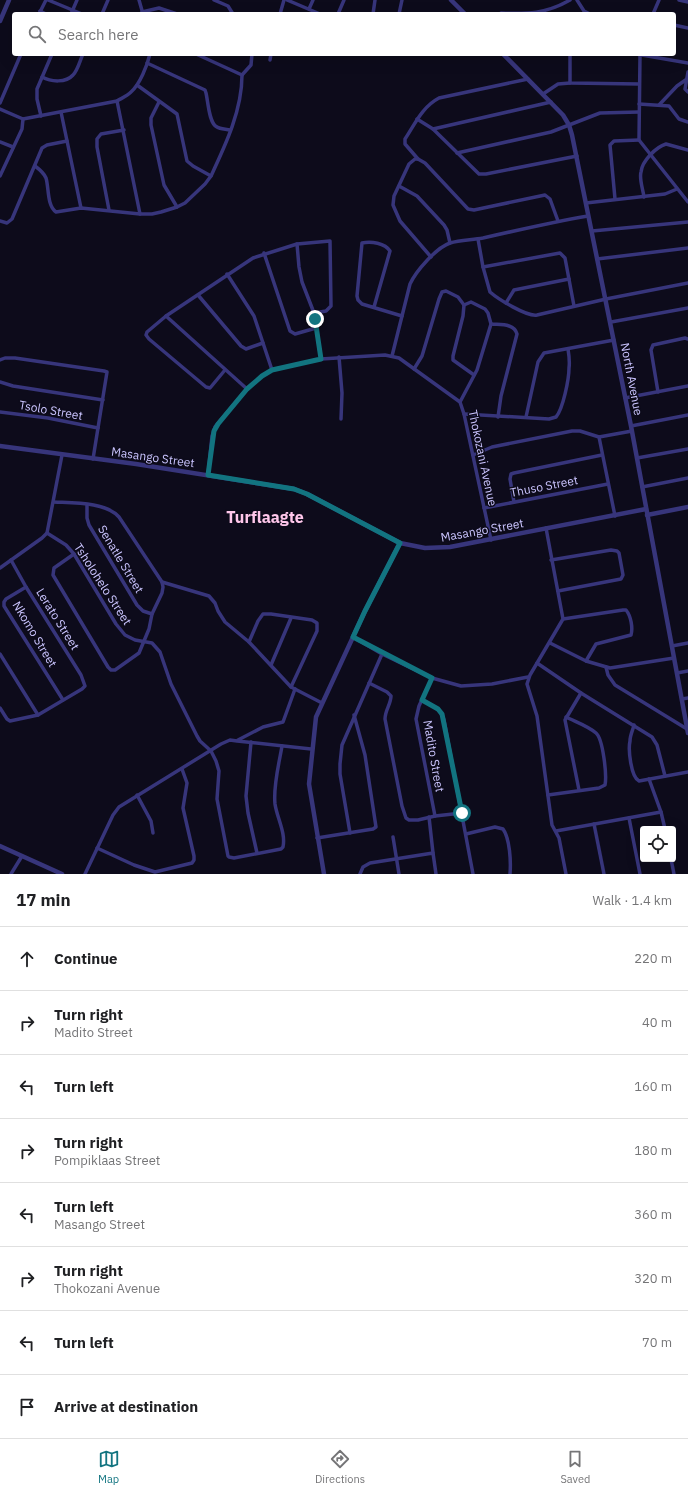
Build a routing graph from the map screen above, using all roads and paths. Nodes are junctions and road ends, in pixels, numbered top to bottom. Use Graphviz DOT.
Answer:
graph roads {
  1 [pos="9,0"];
  2 [pos="47,0"];
  3 [pos="77,0"];
  4 [pos="108,0"];
  5 [pos="139,0"];
  6 [pos="214,0"];
  7 [pos="284,0"];
  8 [pos="287,0"];
  9 [pos="313,0"];
  10 [pos="344,0"];
  11 [pos="375,0"];
  12 [pos="402,0"];
  13 [pos="451,0"];
  14 [pos="570,0"];
  15 [pos="577,0"];
  16 [pos="659,0"];
  17 [pos="679,0"];
  18 [pos="688,2"];
  19 [pos="309,9"];
  20 [pos="40,12"];
  21 [pos="71,12"];
  22 [pos="103,12"];
  23 [pos="143,12"];
  24 [pos="146,12"];
  25 [pos="170,12"];
  26 [pos="232,12"];
  27 [pos="281,12"];
  28 [pos="316,12"];
  29 [pos="339,12"];
  30 [pos="373,12"];
  31 [pos="399,12"];
  32 [pos="463,12"];
  33 [pos="544,12"];
  34 [pos="586,12"];
  35 [pos="654,12"];
  36 [pos="0,21"];
  37 [pos="676,25"];
  38 [pos="688,28"];
  39 [pos="20,56"];
  40 [pos="51,56"];
  41 [pos="82,56"];
  42 [pos="149,56"];
  43 [pos="200,56"];
  44 [pos="252,56"];
  45 [pos="271,56"];
  46 [pos="505,56"];
  47 [pos="570,56"];
  48 [pos="640,56"];
  49 [pos="651,56"];
  50 [pos="270,60"];
  51 [pos="147,63"];
  52 [pos="688,63"];
  53 [pos="688,72"];
  54 [pos="242,75"];
  55 [pos="42,77"];
  56 [pos="528,79"];
  57 [pos="687,79"];
  58 [pos="570,83"];
  59 [pos="639,84"];
  60 [pos="137,85"];
  61 [pos="688,92"];
  62 [pos="543,94"];
  63 [pos="117,101"];
  64 [pos="159,102"];
  65 [pos="551,102"];
  66 [pos="0,103"];
  67 [pos="639,104"];
  68 [pos="658,105"];
  69 [pos="0,109"];
  70 [pos="61,112"];
  71 [pos="639,112"];
  72 [pos="41,116"];
  73 [pos="23,119"];
  74 [pos="418,119"];
  75 [pos="688,122"];
  76 [pos="569,126"];
  77 [pos="433,129"];
  78 [pos="124,130"];
  79 [pos="230,130"];
  80 [pos="639,140"];
  81 [pos="67,141"];
  82 [pos="0,142"];
  83 [pos="13,147"];
  84 [pos="688,150"];
  85 [pos="457,152"];
  86 [pos="650,155"];
  87 [pos="577,156"];
  88 [pos="418,159"];
  89 [pos="35,166"];
  90 [pos="0,176"];
  91 [pos="211,176"];
  92 [pos="399,186"];
  93 [pos="676,189"];
  94 [pos="644,197"];
  95 [pos="615,199"];
  96 [pos="688,202"];
  97 [pos="586,204"];
  98 [pos="177,207"];
  99 [pos="81,208"];
  100 [pos="109,210"];
  101 [pos="140,214"];
  102 [pos="588,216"];
  103 [pos="0,221"];
  104 [pos="558,221"];
  105 [pos="688,222"];
  106 [pos="592,230"];
  107 [pos="478,239"];
  108 [pos="450,243"];
  109 [pos="297,244"];
  110 [pos="688,248"];
  111 [pos="264,254"];
  112 [pos="431,257"];
  113 [pos="598,259"];
  114 [pos="482,267"];
  115 [pos="227,274"];
  116 [pos="569,279"];
  117 [pos="688,283"];
  118 [pos="198,295"];
  119 [pos="606,300"];
  120 [pos="506,303"];
  121 [pos="464,305"];
  122 [pos="574,306"];
  123 [pos="374,308"];
  124 [pos="688,308"];
  125 [pos="314,313"];
  126 [pos="166,316"];
  127 [pos="402,316"];
  128 [pos="611,322"];
  129 [pos="491,324"];
  130 [pos="316,328"];
  131 [pos="688,339"];
  132 [pos="615,340"];
  133 [pos="263,343"];
  134 [pos="568,349"];
  135 [pos="392,356"];
  136 [pos="339,357"];
  137 [pos="321,359"];
  138 [pos="0,360"];
  139 [pos="414,369"];
  140 [pos="225,370"];
  141 [pos="272,370"];
  142 [pos="474,375"];
  143 [pos="0,382"];
  144 [pos="688,386"];
  145 [pos="247,389"];
  146 [pos="658,392"];
  147 [pos="625,398"];
  148 [pos="103,400"];
  149 [pos="460,402"];
  150 [pos="0,412"];
  151 [pos="464,414"];
  152 [pos="688,415"];
  153 [pos="498,417"];
  154 [pos="526,417"];
  155 [pos="341,418"];
  156 [pos="98,428"];
  157 [pos="632,428"];
  158 [pos="599,437"];
  159 [pos="0,446"];
  160 [pos="688,449"];
  161 [pos="62,455"];
  162 [pos="472,455"];
  163 [pos="602,455"];
  164 [pos="636,458"];
  165 [pos="93,460"];
  166 [pos="208,475"];
  167 [pos="688,478"];
  168 [pos="608,484"];
  169 [pos="642,487"];
  170 [pos="54,502"];
  171 [pos="514,502"];
  172 [pos="87,505"];
  173 [pos="688,507"];
  174 [pos="484,508"];
  175 [pos="646,509"];
  176 [pos="647,515"];
  177 [pos="615,516"];
  178 [pos="546,528"];
  179 [pos="48,533"];
  180 [pos="491,540"];
  181 [pos="400,543"];
  182 [pos="74,554"];
  183 [pos="11,560"];
  184 [pos="551,560"];
  185 [pos="0,568"];
  186 [pos="162,582"];
  187 [pos="26,586"];
  188 [pos="558,592"];
  189 [pos="152,614"];
  190 [pos="291,618"];
  191 [pos="564,619"];
  192 [pos="353,637"];
  193 [pos="145,641"];
  194 [pos="248,642"];
  195 [pos="550,643"];
  196 [pos="688,643"];
  197 [pos="672,646"];
  198 [pos="0,654"];
  199 [pos="382,654"];
  200 [pos="674,658"];
  201 [pos="586,661"];
  202 [pos="537,663"];
  203 [pos="271,665"];
  204 [pos="606,667"];
  205 [pos="688,671"];
  206 [pos="677,673"];
  207 [pos="528,677"];
  208 [pos="432,678"];
  209 [pos="369,684"];
  210 [pos="293,688"];
  211 [pos="581,693"];
  212 [pos="688,698"];
  213 [pos="682,699"];
  214 [pos="63,700"];
  215 [pos="422,700"];
  216 [pos="322,703"];
  217 [pos="0,708"];
  218 [pos="38,715"];
  219 [pos="354,716"];
  220 [pos="566,717"];
  221 [pos="634,725"];
  222 [pos="687,728"];
  223 [pos="237,741"];
  224 [pos="251,742"];
  225 [pos="282,746"];
  226 [pos="311,749"];
  227 [pos="211,751"];
  228 [pos="182,769"];
  229 [pos="688,772"];
  230 [pos="665,776"];
  231 [pos="649,779"];
  232 [pos="579,790"];
  233 [pos="137,795"];
  234 [pos="548,795"];
  235 [pos="661,812"];
  236 [pos="462,813"];
  237 [pos="435,816"];
  238 [pos="429,817"];
  239 [pos="629,818"];
  240 [pos="594,824"];
  241 [pos="664,826"];
  242 [pos="556,831"];
  243 [pos="153,833"];
  244 [pos="350,833"];
  245 [pos="466,834"];
  246 [pos="393,837"];
  247 [pos="317,838"];
  248 [pos="0,846"];
  249 [pos="97,848"];
  250 [pos="257,853"];
  251 [pos="433,853"];
  252 [pos="22,856"];
  253 [pos="396,859"];
  254 [pos="672,862"];
  255 [pos="10,874"];
  256 [pos="62,874"];
  257 [pos="85,874"];
  258 [pos="324,874"];
  259 [pos="360,874"];
  260 [pos="399,874"];
  261 [pos="436,874"];
  262 [pos="473,874"];
  263 [pos="510,874"];
  264 [pos="566,874"];
  265 [pos="604,874"];
  266 [pos="640,874"];
  267 [pos="674,874"];
  1 -- 36 [label="street"];
  2 -- 20 [label="street"];
  2 -- 21 [label="street"];
  3 -- 21 [label="street"];
  4 -- 22 [label="street"];
  5 -- 23 [label="street"];
  6 -- 26 [label="street"];
  7 -- 27 [label="street"];
  8 -- 19 [label="street"];
  9 -- 19 [label="street"];
  10 -- 29 [label="street"];
  11 -- 30 [label="street"];
  12 -- 31 [label="street"];
  13 -- 32 [label="street"];
  14 -- 33 [label="street"];
  15 -- 34 [label="street"];
  16 -- 35 [label="street"];
  17 -- 18 [label="street"];
  19 -- 28 [label="street"];
  24 -- 25 [label="street"];
  37 -- 38 [label="street"];
  39 -- 66 [label="street"];
  40 -- 55 [label="street"];
  41 -- 55 [label="street"];
  42 -- 51 [label="street"];
  43 -- 54 [label="street"];
  44 -- 54 [label="street"];
  45 -- 50 [label="street"];
  46 -- 56 [label="street, North Avenue"];
  47 -- 58 [label="street"];
  48 -- 59 [label="street"];
  49 -- 52 [label="street"];
  51 -- 60 [label="street"];
  51 -- 79 [label="street"];
  53 -- 57 [label="street"];
  54 -- 79 [label="street"];
  55 -- 72 [label="street"];
  56 -- 62 [label="street, North Avenue"];
  56 -- 74 [label="street"];
  57 -- 61 [label="street"];
  57 -- 68 [label="street"];
  58 -- 59 [label="street"];
  58 -- 62 [label="street"];
  59 -- 67 [label="street"];
  60 -- 63 [label="street"];
  60 -- 64 [label="street"];
  62 -- 65 [label="street, North Avenue"];
  63 -- 70 [label="street"];
  63 -- 78 [label="street"];
  64 -- 91 [label="street"];
  64 -- 98 [label="street"];
  65 -- 76 [label="street, North Avenue"];
  65 -- 77 [label="street"];
  67 -- 68 [label="street"];
  67 -- 71 [label="street"];
  68 -- 75 [label="street"];
  69 -- 73 [label="street"];
  70 -- 72 [label="street"];
  70 -- 81 [label="street"];
  71 -- 76 [label="street"];
  71 -- 80 [label="street"];
  72 -- 73 [label="street"];
  73 -- 83 [label="street"];
  74 -- 77 [label="street"];
  74 -- 88 [label="street"];
  76 -- 85 [label="street"];
  76 -- 87 [label="street, North Avenue"];
  77 -- 85 [label="street"];
  78 -- 100 [label="street"];
  78 -- 101 [label="street"];
  79 -- 91 [label="street"];
  80 -- 86 [label="street"];
  80 -- 95 [label="street"];
  81 -- 89 [label="street"];
  81 -- 99 [label="street"];
  82 -- 83 [label="street"];
  83 -- 90 [label="street"];
  84 -- 86 [label="street"];
  85 -- 87 [label="street"];
  86 -- 93 [label="street"];
  86 -- 94 [label="street"];
  87 -- 97 [label="street, North Avenue"];
  88 -- 92 [label="street"];
  88 -- 104 [label="street"];
  89 -- 99 [label="street"];
  89 -- 103 [label="street"];
  91 -- 98 [label="street"];
  92 -- 108 [label="street"];
  92 -- 112 [label="street"];
  93 -- 94 [label="street"];
  93 -- 96 [label="street"];
  94 -- 95 [label="street"];
  95 -- 97 [label="street"];
  97 -- 102 [label="street, North Avenue"];
  98 -- 101 [label="street"];
  99 -- 100 [label="street"];
  100 -- 101 [label="street"];
  102 -- 104 [label="street"];
  102 -- 106 [label="street, North Avenue"];
  104 -- 107 [label="street"];
  105 -- 106 [label="street"];
  106 -- 113 [label="street, North Avenue"];
  107 -- 108 [label="street"];
  107 -- 114 [label="street"];
  108 -- 112 [label="street"];
  109 -- 111 [label="street"];
  109 -- 125 [label="street"];
  109 -- 125 [label="street"];
  110 -- 113 [label="street"];
  111 -- 115 [label="street"];
  111 -- 130 [label="street"];
  112 -- 127 [label="street"];
  113 -- 119 [label="street, North Avenue"];
  114 -- 116 [label="street"];
  114 -- 120 [label="street"];
  115 -- 118 [label="street"];
  115 -- 133 [label="street"];
  116 -- 120 [label="street"];
  116 -- 122 [label="street"];
  117 -- 119 [label="street"];
  118 -- 126 [label="street"];
  118 -- 133 [label="street"];
  119 -- 122 [label="street"];
  119 -- 128 [label="street, North Avenue"];
  120 -- 122 [label="street"];
  121 -- 129 [label="street"];
  121 -- 139 [label="street"];
  121 -- 142 [label="street"];
  123 -- 123 [label="street"];
  123 -- 127 [label="street"];
  124 -- 128 [label="street"];
  125 -- 130 [label="street"];
  126 -- 140 [label="street"];
  126 -- 140 [label="street"];
  127 -- 135 [label="street"];
  128 -- 132 [label="street, North Avenue"];
  129 -- 142 [label="street"];
  129 -- 153 [label="street"];
  130 -- 137 [label="street"];
  131 -- 146 [label="street"];
  132 -- 134 [label="street"];
  132 -- 147 [label="street, North Avenue"];
  133 -- 141 [label="street"];
  134 -- 154 [label="street"];
  134 -- 154 [label="street"];
  135 -- 136 [label="street, Thokozani Avenue"];
  135 -- 139 [label="street, Thokozani Avenue"];
  136 -- 137 [label="street, Thokozani Avenue"];
  136 -- 155 [label="street"];
  137 -- 141 [label="street, Thokozani Avenue"];
  138 -- 148 [label="street"];
  139 -- 149 [label="street, Thokozani Avenue"];
  140 -- 145 [label="street"];
  141 -- 145 [label="street, Thokozani Avenue"];
  142 -- 149 [label="street"];
  143 -- 148 [label="street"];
  144 -- 146 [label="street"];
  145 -- 166 [label="street, Thokozani Avenue"];
  146 -- 147 [label="street"];
  147 -- 157 [label="street, North Avenue"];
  148 -- 156 [label="street"];
  149 -- 151 [label="street, Thokozani Avenue"];
  150 -- 156 [label="street, Tsolo Street"];
  151 -- 153 [label="street"];
  151 -- 162 [label="street, Thokozani Avenue"];
  152 -- 157 [label="street"];
  153 -- 154 [label="street"];
  156 -- 165 [label="street"];
  157 -- 158 [label="street"];
  157 -- 164 [label="street, North Avenue"];
  158 -- 162 [label="street"];
  158 -- 163 [label="street"];
  159 -- 161 [label="street, Masango Street"];
  160 -- 164 [label="street"];
  161 -- 165 [label="street, Masango Street"];
  161 -- 170 [label="street"];
  162 -- 174 [label="street, Thokozani Avenue"];
  163 -- 168 [label="street"];
  163 -- 171 [label="street"];
  164 -- 169 [label="street, North Avenue"];
  165 -- 166 [label="street, Masango Street"];
  166 -- 181 [label="street, Masango Street"];
  167 -- 169 [label="street"];
  168 -- 171 [label="street, Thuso Street"];
  168 -- 177 [label="street"];
  169 -- 175 [label="street, North Avenue"];
  170 -- 172 [label="street"];
  170 -- 179 [label="street"];
  171 -- 174 [label="street, Thuso Street"];
  172 -- 186 [label="street"];
  172 -- 189 [label="street, Senatle Street"];
  173 -- 176 [label="street"];
  174 -- 180 [label="street, Thokozani Avenue"];
  175 -- 176 [label="street, North Avenue"];
  175 -- 177 [label="street, Masango Street"];
  176 -- 197 [label="street, North Avenue"];
  177 -- 178 [label="street, Masango Street"];
  178 -- 180 [label="street, Masango Street"];
  178 -- 184 [label="street"];
  179 -- 182 [label="street, Tsholohelo Street"];
  179 -- 183 [label="street"];
  180 -- 181 [label="street, Masango Street"];
  181 -- 192 [label="street"];
  182 -- 193 [label="street, Tsholohelo Street"];
  182 -- 193 [label="street"];
  183 -- 185 [label="street"];
  183 -- 187 [label="street, Lerato Street"];
  184 -- 188 [label="street"];
  184 -- 188 [label="street"];
  186 -- 189 [label="street"];
  186 -- 194 [label="street"];
  187 -- 214 [label="street, Nkomo Street"];
  187 -- 214 [label="street, Lerato Street"];
  188 -- 191 [label="street"];
  189 -- 193 [label="street"];
  190 -- 194 [label="street"];
  190 -- 203 [label="street"];
  190 -- 210 [label="street"];
  191 -- 195 [label="street"];
  191 -- 201 [label="street"];
  192 -- 199 [label="street"];
  192 -- 216 [label="street"];
  193 -- 227 [label="street"];
  194 -- 203 [label="street"];
  195 -- 201 [label="street"];
  195 -- 202 [label="street"];
  196 -- 197 [label="street"];
  197 -- 200 [label="street, North Avenue"];
  198 -- 218 [label="street"];
  199 -- 208 [label="street"];
  199 -- 209 [label="street"];
  200 -- 204 [label="street"];
  200 -- 206 [label="street, North Avenue"];
  201 -- 204 [label="street"];
  202 -- 207 [label="street"];
  202 -- 211 [label="street"];
  203 -- 210 [label="street"];
  204 -- 222 [label="street"];
  205 -- 206 [label="street"];
  206 -- 213 [label="street, North Avenue"];
  207 -- 208 [label="street"];
  207 -- 234 [label="street"];
  208 -- 215 [label="street, Madito Street"];
  209 -- 219 [label="street"];
  209 -- 238 [label="street"];
  210 -- 216 [label="street"];
  210 -- 223 [label="street"];
  211 -- 220 [label="street"];
  211 -- 221 [label="street"];
  212 -- 213 [label="street"];
  213 -- 222 [label="street, North Avenue"];
  214 -- 218 [label="street"];
  215 -- 236 [label="street"];
  215 -- 237 [label="street, Madito Street"];
  216 -- 226 [label="street"];
  217 -- 218 [label="street"];
  219 -- 244 [label="street"];
  219 -- 244 [label="street"];
  220 -- 232 [label="street"];
  220 -- 232 [label="street"];
  221 -- 230 [label="street"];
  221 -- 231 [label="street"];
  223 -- 224 [label="street"];
  223 -- 227 [label="street"];
  224 -- 225 [label="street"];
  224 -- 250 [label="street"];
  225 -- 226 [label="street"];
  225 -- 250 [label="street"];
  226 -- 247 [label="street"];
  227 -- 228 [label="street"];
  227 -- 250 [label="street"];
  228 -- 233 [label="street"];
  228 -- 249 [label="street"];
  229 -- 230 [label="street"];
  230 -- 231 [label="street"];
  231 -- 235 [label="street"];
  232 -- 234 [label="street"];
  233 -- 243 [label="street"];
  233 -- 249 [label="street"];
  234 -- 242 [label="street"];
  235 -- 239 [label="street"];
  235 -- 241 [label="street"];
  236 -- 237 [label="street"];
  236 -- 245 [label="street"];
  237 -- 238 [label="street"];
  238 -- 251 [label="street"];
  239 -- 240 [label="street"];
  239 -- 266 [label="street"];
  240 -- 242 [label="street"];
  240 -- 265 [label="street"];
  242 -- 264 [label="street"];
  244 -- 247 [label="street"];
  245 -- 262 [label="street"];
  245 -- 263 [label="street"];
  246 -- 253 [label="street"];
  247 -- 258 [label="street"];
  248 -- 252 [label="street"];
  249 -- 257 [label="street"];
  251 -- 253 [label="street"];
  251 -- 261 [label="street"];
  252 -- 255 [label="street"];
  252 -- 256 [label="street"];
  253 -- 259 [label="street"];
  253 -- 260 [label="street"];
  254 -- 267 [label="street"];
}
